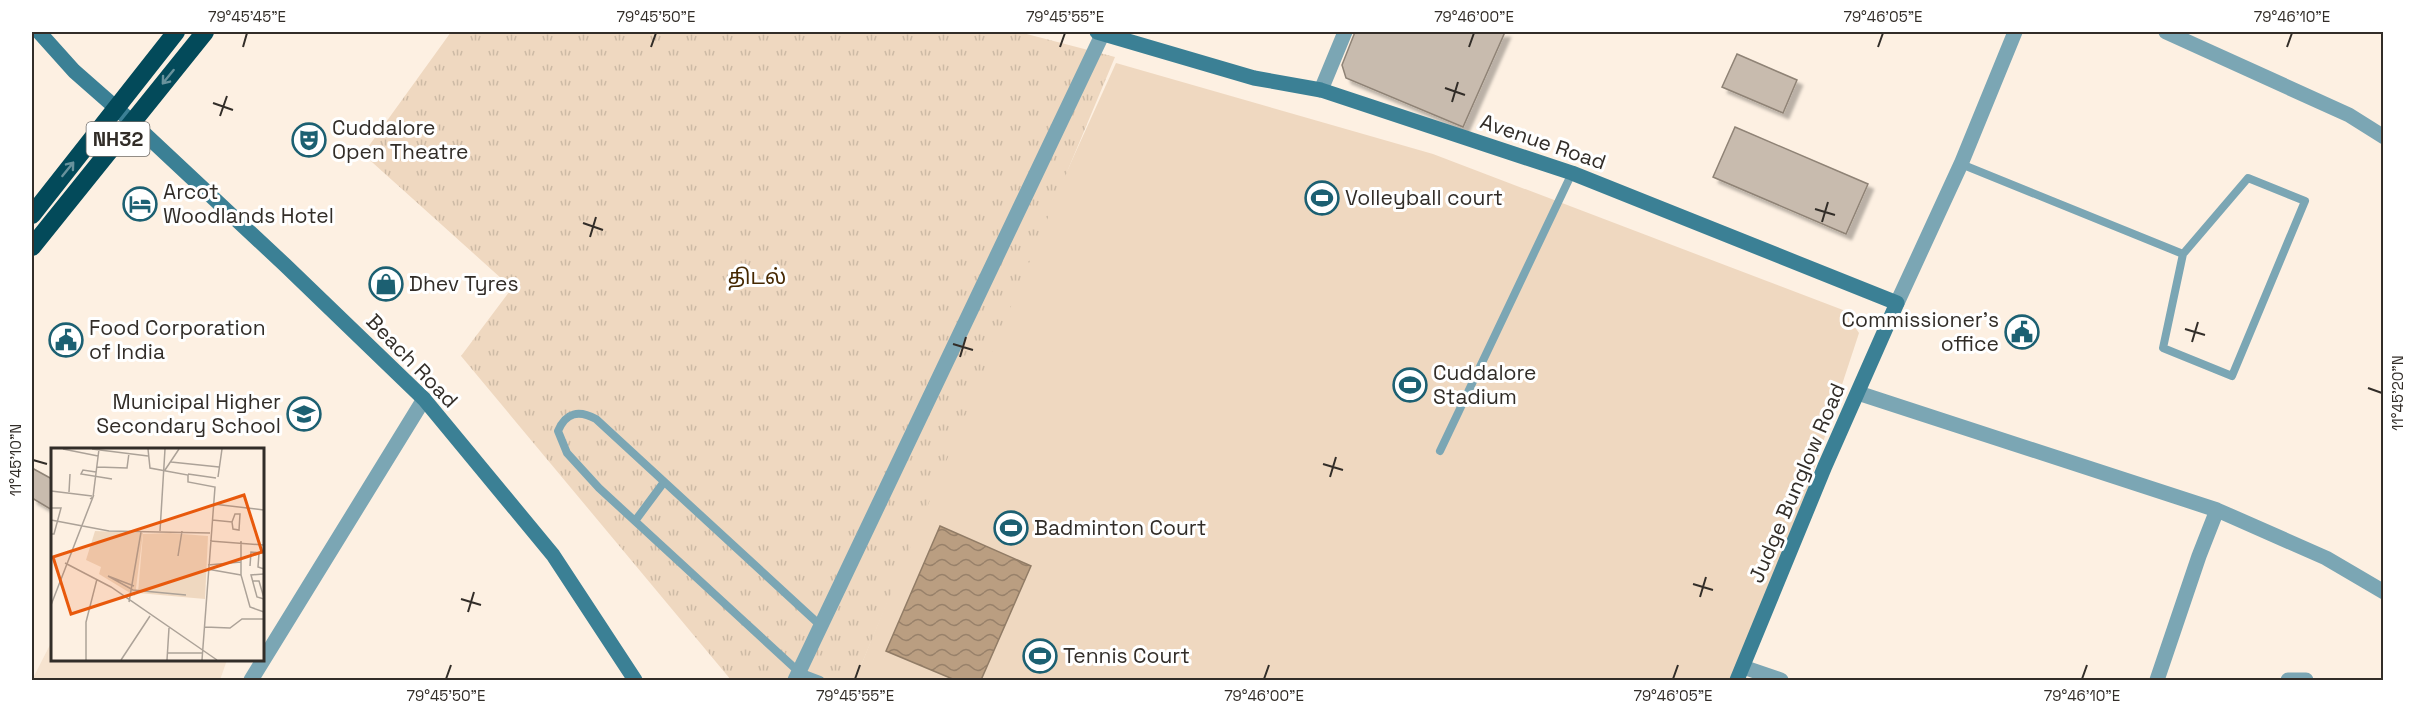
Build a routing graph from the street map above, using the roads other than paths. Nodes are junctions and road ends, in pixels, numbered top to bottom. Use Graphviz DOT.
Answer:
graph roads {
  1 [pos="39,32"];
  2 [pos="176,32"];
  3 [pos="205,32"];
  4 [pos="1100,32"];
  5 [pos="1345,32"];
  6 [pos="2015,32"];
  7 [pos="2166,32"];
  8 [pos="2195,37"];
  9 [pos="1322,90"];
  10 [pos="117,108"];
  11 [pos="132,122"];
  12 [pos="2384,137"];
  13 [pos="1961,164"];
  14 [pos="1572,173"];
  15 [pos="32,215"];
  16 [pos="32,247"];
  17 [pos="2182,254"];
  18 [pos="1897,303"];
  19 [pos="1858,393"];
  20 [pos="424,399"];
  21 [pos="1440,451"];
  22 [pos="664,482"];
  23 [pos="2217,510"];
  24 [pos="635,521"];
  25 [pos="2384,592"];
  26 [pos="821,626"];
  27 [pos="264,660"];
  28 [pos="263,661"];
  29 [pos="1740,674"];
  30 [pos="797,676"];
  31 [pos="251,681"];
  32 [pos="635,681"];
  33 [pos="820,681"];
  34 [pos="1781,681"];
  35 [pos="2157,681"];
  36 [pos="2288,681"];
  37 [pos="2306,681"];
  1 -- 10 [label="street, Beach Road"];
  2 -- 10 [label="highway, NH32"];
  3 -- 11 [label="highway, NH32, one-way"];
  4 -- 9 [label="street, Avenue Road"];
  4 -- 26 [label="street"];
  5 -- 9 [label="street"];
  6 -- 13 [label="street"];
  7 -- 8 [label="street"];
  8 -- 12 [label="street"];
  9 -- 14 [label="street, Avenue Road"];
  10 -- 11 [label="street, Beach Road"];
  15 -- 10 [label="highway, NH32, one-way"];
  11 -- 16 [label="highway, NH32"];
  11 -- 20 [label="street, Beach Road"];
  13 -- 17 [label="lane"];
  13 -- 18 [label="street"];
  14 -- 18 [label="street, Avenue Road"];
  14 -- 21 [label="lane"];
  17 -- 17 [label="lane"];
  18 -- 19 [label="street, Judge Bunglow Road"];
  19 -- 23 [label="street"];
  19 -- 29 [label="street, Judge Bunglow Road"];
  20 -- 27 [label="street"];
  20 -- 32 [label="street, Beach Road"];
  22 -- 24 [label="lane"];
  22 -- 24 [label="lane"];
  22 -- 26 [label="lane"];
  23 -- 25 [label="street"];
  23 -- 35 [label="street"];
  24 -- 30 [label="lane"];
  26 -- 30 [label="street"];
  28 -- 31 [label="street"];
  29 -- 34 [label="street"];
  30 -- 33 [label="lane"];
  36 -- 37 [label="street"];
}
